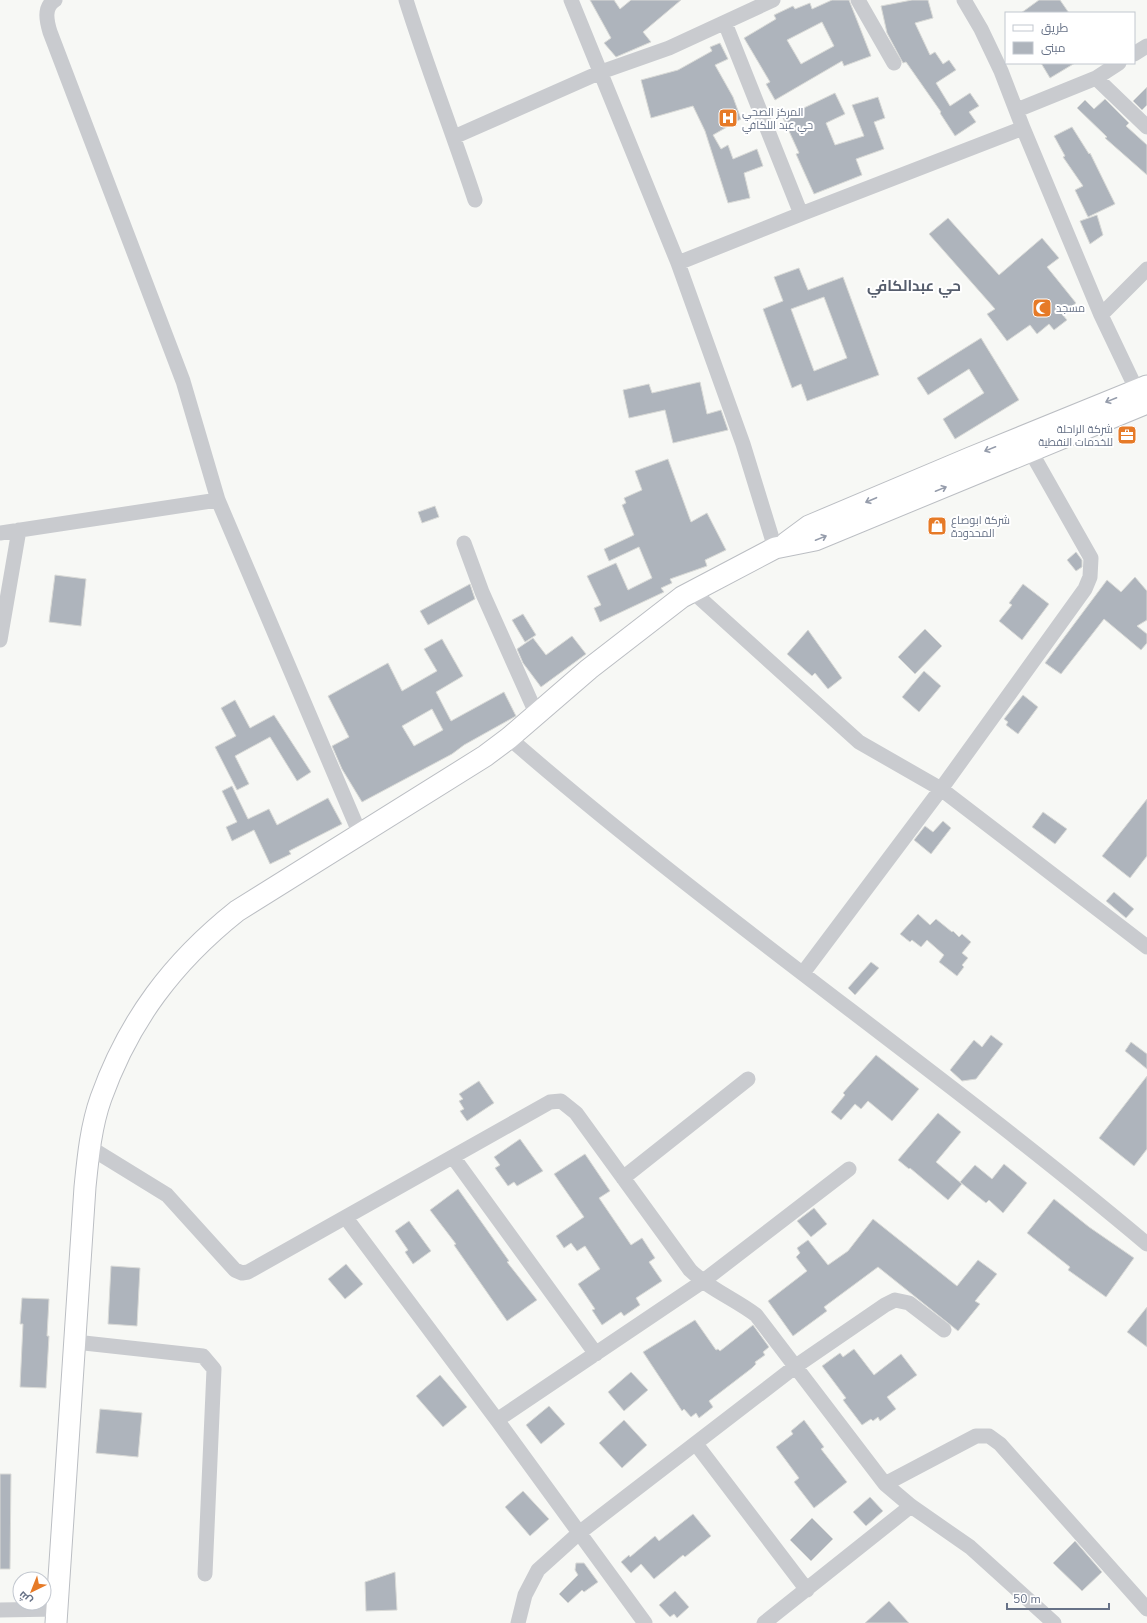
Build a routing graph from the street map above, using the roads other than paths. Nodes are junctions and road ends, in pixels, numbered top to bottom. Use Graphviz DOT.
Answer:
graph roads {
  1 [pos="55,0"];
  2 [pos="406,0"];
  3 [pos="570,0"];
  4 [pos="773,0"];
  5 [pos="858,0"];
  6 [pos="964,0"];
  7 [pos="725,22"];
  8 [pos="1147,46"];
  9 [pos="1135,53"];
  10 [pos="894,63"];
  11 [pos="1117,64"];
  12 [pos="602,72"];
  13 [pos="1096,78"];
  14 [pos="1017,110"];
  15 [pos="1147,127"];
  16 [pos="1023,128"];
  17 [pos="454,137"];
  18 [pos="475,200"];
  19 [pos="801,214"];
  20 [pos="678,262"];
  21 [pos="1147,269"];
  22 [pos="1101,314"];
  23 [pos="1144,399"];
  24 [pos="1031,452"];
  25 [pos="218,500"];
  26 [pos="19,530"];
  27 [pos="0,533"];
  28 [pos="464,543"];
  29 [pos="779,547"];
  30 [pos="692,591"];
  31 [pos="0,640"];
  32 [pos="536,713"];
  33 [pos="509,738"];
  34 [pos="942,789"];
  35 [pos="360,834"];
  36 [pos="1147,947"];
  37 [pos="802,973"];
  38 [pos="748,1079"];
  39 [pos="89,1147"];
  40 [pos="453,1157"];
  41 [pos="849,1169"];
  42 [pos="623,1178"];
  43 [pos="346,1218"];
  44 [pos="1147,1244"];
  45 [pos="702,1282"];
  46 [pos="944,1330"];
  47 [pos="75,1342"];
  48 [pos="596,1354"];
  49 [pos="796,1366"];
  50 [pos="497,1420"];
  51 [pos="696,1444"];
  52 [pos="885,1484"];
  53 [pos="911,1506"];
  54 [pos="579,1534"];
  55 [pos="205,1574"];
  56 [pos="807,1590"];
  57 [pos="1147,1609"];
  58 [pos="0,1610"];
  59 [pos="56,1616"];
  60 [pos="518,1623"];
  61 [pos="645,1623"];
  62 [pos="764,1623"];
  63 [pos="1054,1623"];
  1 -- 25 [label="street"];
  2 -- 17 [label="street"];
  3 -- 12 [label="street"];
  4 -- 7 [label="street"];
  5 -- 10 [label="street"];
  6 -- 14 [label="street"];
  7 -- 12 [label="street"];
  7 -- 19 [label="street"];
  8 -- 9 [label="street"];
  11 -- 13 [label="street"];
  12 -- 17 [label="street"];
  12 -- 20 [label="street"];
  13 -- 14 [label="street"];
  13 -- 15 [label="street"];
  14 -- 16 [label="street"];
  16 -- 19 [label="street"];
  16 -- 22 [label="street"];
  17 -- 18 [label="street"];
  19 -- 20 [label="street"];
  20 -- 29 [label="street"];
  21 -- 22 [label="street"];
  22 -- 23 [label="street"];
  23 -- 24 [label="street"];
  23 -- 29 [label="street, one-way"];
  29 -- 24 [label="street, one-way"];
  24 -- 34 [label="street"];
  25 -- 26 [label="street"];
  25 -- 35 [label="street"];
  26 -- 27 [label="street"];
  26 -- 31 [label="street"];
  28 -- 32 [label="street"];
  29 -- 30 [label="street"];
  30 -- 32 [label="street"];
  30 -- 34 [label="street"];
  32 -- 33 [label="street"];
  33 -- 35 [label="street"];
  33 -- 37 [label="street"];
  34 -- 36 [label="street"];
  34 -- 37 [label="street"];
  35 -- 39 [label="street"];
  37 -- 44 [label="street"];
  38 -- 42 [label="street"];
  39 -- 43 [label="street"];
  39 -- 47 [label="street"];
  40 -- 42 [label="street"];
  40 -- 43 [label="street"];
  40 -- 48 [label="street"];
  41 -- 45 [label="street"];
  42 -- 45 [label="street"];
  43 -- 50 [label="street"];
  45 -- 48 [label="street"];
  45 -- 49 [label="street"];
  46 -- 49 [label="street"];
  47 -- 55 [label="street"];
  47 -- 59 [label="street"];
  48 -- 50 [label="street"];
  49 -- 51 [label="street"];
  49 -- 52 [label="street"];
  50 -- 54 [label="street"];
  51 -- 54 [label="street"];
  51 -- 56 [label="street"];
  52 -- 53 [label="street"];
  52 -- 57 [label="street"];
  53 -- 56 [label="street"];
  53 -- 63 [label="street"];
  54 -- 60 [label="street"];
  54 -- 61 [label="street"];
  56 -- 62 [label="street"];
  58 -- 59 [label="street"];
}
